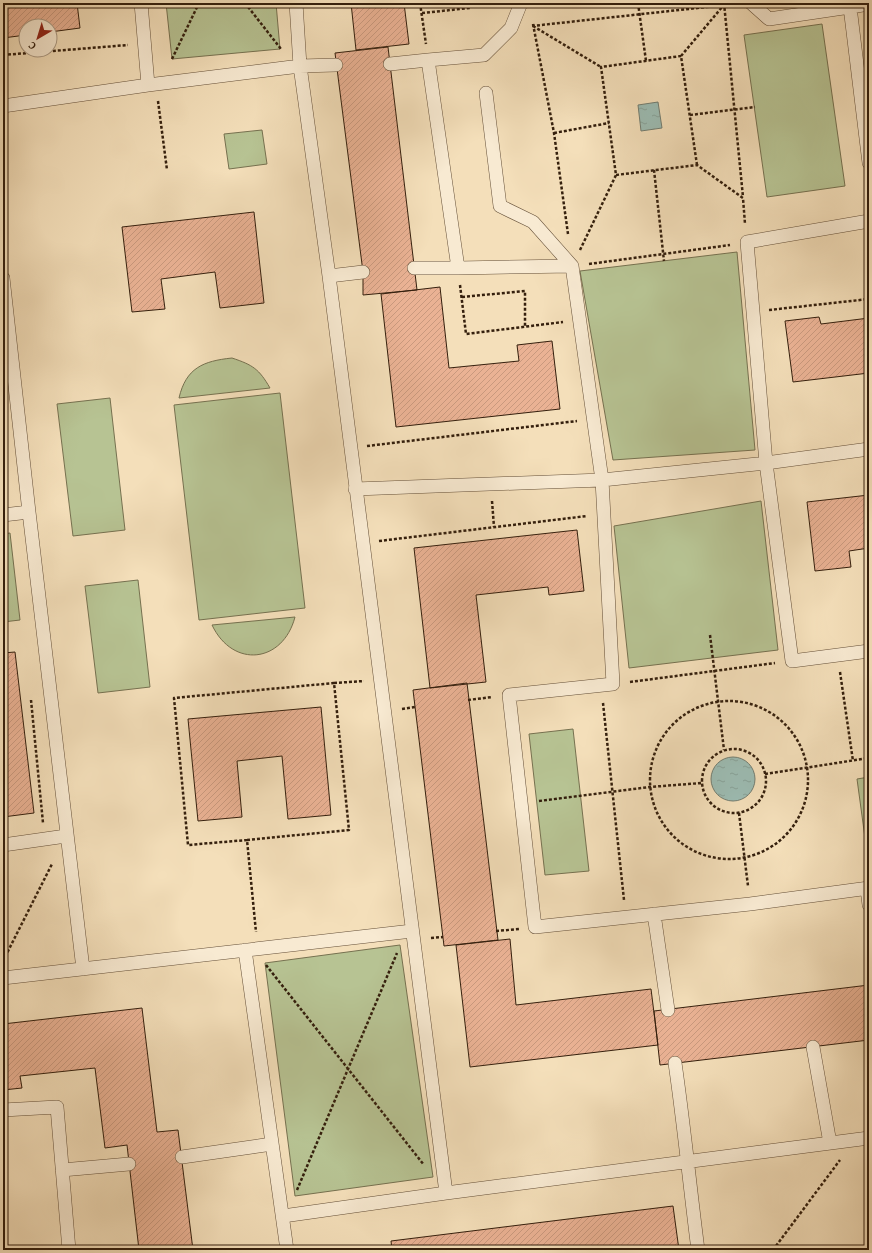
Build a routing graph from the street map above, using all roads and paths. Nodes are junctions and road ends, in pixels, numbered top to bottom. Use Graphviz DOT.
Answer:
graph roads {
  1 [pos="141,3"];
  2 [pos="199,3"];
  3 [pos="245,3"];
  4 [pos="296,3"];
  5 [pos="420,3"];
  6 [pos="469,3"];
  7 [pos="521,3"];
  8 [pos="638,3"];
  9 [pos="740,3"];
  10 [pos="751,3"];
  11 [pos="724,4"];
  12 [pos="869,4"];
  13 [pos="850,7"];
  14 [pos="422,13"];
  15 [pos="639,15"];
  16 [pos="532,18"];
  17 [pos="533,26"];
  18 [pos="511,28"];
  19 [pos="144,44"];
  20 [pos="280,49"];
  21 [pos="3,55"];
  22 [pos="681,56"];
  23 [pos="172,59"];
  24 [pos="428,60"];
  25 [pos="646,61"];
  26 [pos="390,64"];
  27 [pos="336,65"];
  28 [pos="300,66"];
  29 [pos="601,67"];
  30 [pos="148,85"];
  31 [pos="486,93"];
  32 [pos="157,97"];
  33 [pos="3,106"];
  34 [pos="755,107"];
  35 [pos="734,110"];
  36 [pos="690,115"];
  37 [pos="609,123"];
  38 [pos="554,133"];
  39 [pos="869,163"];
  40 [pos="696,165"];
  41 [pos="167,170"];
  42 [pos="654,170"];
  43 [pos="616,175"];
  44 [pos="743,198"];
  45 [pos="869,221"];
  46 [pos="568,235"];
  47 [pos="747,242"];
  48 [pos="664,253"];
  49 [pos="664,261"];
  50 [pos="572,266"];
  51 [pos="414,268"];
  52 [pos="458,268"];
  53 [pos="363,272"];
  54 [pos="329,276"];
  55 [pos="3,278"];
  56 [pos="462,297"];
  57 [pos="869,299"];
  58 [pos="753,312"];
  59 [pos="580,320"];
  60 [pos="525,327"];
  61 [pos="593,419"];
  62 [pos="350,448"];
  63 [pos="869,449"];
  64 [pos="766,463"];
  65 [pos="602,480"];
  66 [pos="491,484"];
  67 [pos="355,489"];
  68 [pos="29,512"];
  69 [pos="604,514"];
  70 [pos="3,515"];
  71 [pos="494,527"];
  72 [pos="362,543"];
  73 [pos="710,635"];
  74 [pos="869,651"];
  75 [pos="838,655"];
  76 [pos="792,661"];
  77 [pos="714,671"];
  78 [pos="366,681"];
  79 [pos="334,683"];
  80 [pos="607,685"];
  81 [pos="509,695"];
  82 [pos="468,700"];
  83 [pos="718,701"];
  84 [pos="724,750"];
  85 [pos="869,758"];
  86 [pos="853,761"];
  87 [pos="807,768"];
  88 [pos="766,774"];
  89 [pos="702,783"];
  90 [pos="650,787"];
  91 [pos="612,792"];
  92 [pos="521,803"];
  93 [pos="739,814"];
  94 [pos="66,836"];
  95 [pos="247,840"];
  96 [pos="3,844"];
  97 [pos="745,858"];
  98 [pos="868,888"];
  99 [pos="750,904"];
  100 [pos="869,905"];
  101 [pos="654,914"];
  102 [pos="626,917"];
  103 [pos="407,932"];
  104 [pos="251,949"];
  105 [pos="3,961"];
  106 [pos="265,963"];
  107 [pos="83,969"];
  108 [pos="3,978"];
  109 [pos="668,1010"];
  110 [pos="813,1047"];
  111 [pos="675,1063"];
  112 [pos="348,1069"];
  113 [pos="3,1110"];
  114 [pos="869,1138"];
  115 [pos="854,1140"];
  116 [pos="830,1143"];
  117 [pos="272,1144"];
  118 [pos="182,1157"];
  119 [pos="687,1163"];
  120 [pos="129,1164"];
  121 [pos="62,1170"];
  122 [pos="428,1171"];
  123 [pos="446,1193"];
  124 [pos="295,1196"];
  125 [pos="283,1216"];
  126 [pos="3,1223"];
  127 [pos="6,1250"];
  128 [pos="69,1250"];
  129 [pos="287,1250"];
  130 [pos="698,1250"];
  131 [pos="773,1250"];
  1 -- 19 [label="lane"];
  2 -- 23 [label="path"];
  3 -- 20 [label="path"];
  4 -- 28 [label="lane"];
  5 -- 14 [label="path"];
  6 -- 14 [label="path"];
  7 -- 18 [label="lane"];
  8 -- 15 [label="path"];
  9 -- 11 [label="path"];
  10 -- 13 [label="lane"];
  11 -- 15 [label="path"];
  11 -- 22 [label="path"];
  11 -- 35 [label="path"];
  12 -- 13 [label="lane"];
  13 -- 39 [label="lane"];
  14 -- 24 [label="path"];
  15 -- 17 [label="path"];
  15 -- 25 [label="path"];
  16 -- 17 [label="path"];
  17 -- 18 [label="path"];
  17 -- 29 [label="path"];
  17 -- 38 [label="path"];
  18 -- 24 [label="lane"];
  19 -- 21 [label="path"];
  19 -- 30 [label="lane"];
  22 -- 25 [label="path"];
  22 -- 36 [label="path"];
  24 -- 26 [label="lane"];
  24 -- 52 [label="lane"];
  25 -- 29 [label="path"];
  27 -- 28 [label="lane"];
  28 -- 30 [label="lane"];
  28 -- 54 [label="lane"];
  29 -- 37 [label="path"];
  30 -- 33 [label="lane"];
  31 -- 50 [label="lane"];
  32 -- 41 [label="path"];
  34 -- 35 [label="path"];
  35 -- 36 [label="path"];
  35 -- 44 [label="path"];
  36 -- 40 [label="path"];
  37 -- 38 [label="path"];
  37 -- 43 [label="path"];
  38 -- 46 [label="path"];
  40 -- 42 [label="path"];
  40 -- 44 [label="path"];
  42 -- 43 [label="path"];
  42 -- 48 [label="path"];
  43 -- 50 [label="path"];
  44 -- 47 [label="path"];
  45 -- 47 [label="lane"];
  47 -- 48 [label="path"];
  47 -- 58 [label="lane"];
  48 -- 49 [label="path"];
  48 -- 50 [label="path"];
  50 -- 52 [label="lane"];
  50 -- 59 [label="lane"];
  51 -- 52 [label="lane"];
  52 -- 56 [label="path"];
  53 -- 54 [label="lane"];
  54 -- 62 [label="lane"];
  55 -- 68 [label="lane"];
  56 -- 60 [label="path"];
  56 -- 60 [label="path"];
  57 -- 58 [label="path"];
  58 -- 64 [label="lane"];
  59 -- 60 [label="path"];
  59 -- 61 [label="lane"];
  61 -- 62 [label="path"];
  61 -- 65 [label="lane"];
  62 -- 67 [label="lane"];
  63 -- 64 [label="lane"];
  64 -- 65 [label="lane"];
  64 -- 76 [label="lane"];
  65 -- 66 [label="lane"];
  65 -- 69 [label="lane"];
  66 -- 67 [label="lane"];
  66 -- 71 [label="path"];
  67 -- 72 [label="lane"];
  68 -- 70 [label="lane"];
  68 -- 94 [label="lane"];
  69 -- 71 [label="path"];
  69 -- 80 [label="lane"];
  71 -- 72 [label="path"];
  72 -- 103 [label="lane"];
  73 -- 77 [label="path"];
  74 -- 75 [label="lane"];
  75 -- 76 [label="lane"];
  75 -- 86 [label="path"];
  76 -- 77 [label="path"];
  77 -- 80 [label="path"];
  77 -- 83 [label="path"];
  78 -- 79 [label="path"];
  79 -- 95 [label="path"];
  79 -- 95 [label="path"];
  80 -- 81 [label="lane"];
  80 -- 91 [label="path"];
  81 -- 82 [label="path"];
  81 -- 92 [label="lane"];
  83 -- 84 [label="path"];
  83 -- 87 [label="path"];
  83 -- 90 [label="path"];
  84 -- 88 [label="path"];
  84 -- 89 [label="path"];
  85 -- 86 [label="path"];
  86 -- 87 [label="path"];
  87 -- 88 [label="path"];
  87 -- 97 [label="path"];
  88 -- 93 [label="path"];
  89 -- 90 [label="path"];
  89 -- 93 [label="path"];
  90 -- 91 [label="path"];
  90 -- 97 [label="path"];
  91 -- 92 [label="path"];
  91 -- 102 [label="path"];
  92 -- 102 [label="lane"];
  93 -- 97 [label="path"];
  94 -- 96 [label="lane"];
  94 -- 105 [label="path"];
  94 -- 107 [label="lane"];
  95 -- 104 [label="path"];
  97 -- 99 [label="path"];
  98 -- 99 [label="lane"];
  98 -- 100 [label="lane"];
  99 -- 101 [label="lane"];
  101 -- 102 [label="lane"];
  101 -- 109 [label="lane"];
  103 -- 104 [label="lane"];
  103 -- 112 [label="path"];
  103 -- 123 [label="lane"];
  104 -- 107 [label="lane"];
  104 -- 117 [label="lane"];
  106 -- 112 [label="path"];
  107 -- 108 [label="lane"];
  110 -- 116 [label="lane"];
  111 -- 119 [label="lane"];
  112 -- 122 [label="path"];
  112 -- 124 [label="path"];
  113 -- 121 [label="lane"];
  114 -- 115 [label="lane"];
  115 -- 116 [label="lane"];
  115 -- 131 [label="path"];
  116 -- 119 [label="lane"];
  117 -- 118 [label="lane"];
  117 -- 125 [label="lane"];
  119 -- 123 [label="lane"];
  119 -- 130 [label="lane"];
  120 -- 121 [label="lane"];
  121 -- 128 [label="lane"];
  123 -- 125 [label="lane"];
  125 -- 129 [label="lane"];
  126 -- 127 [label="path"];
}
